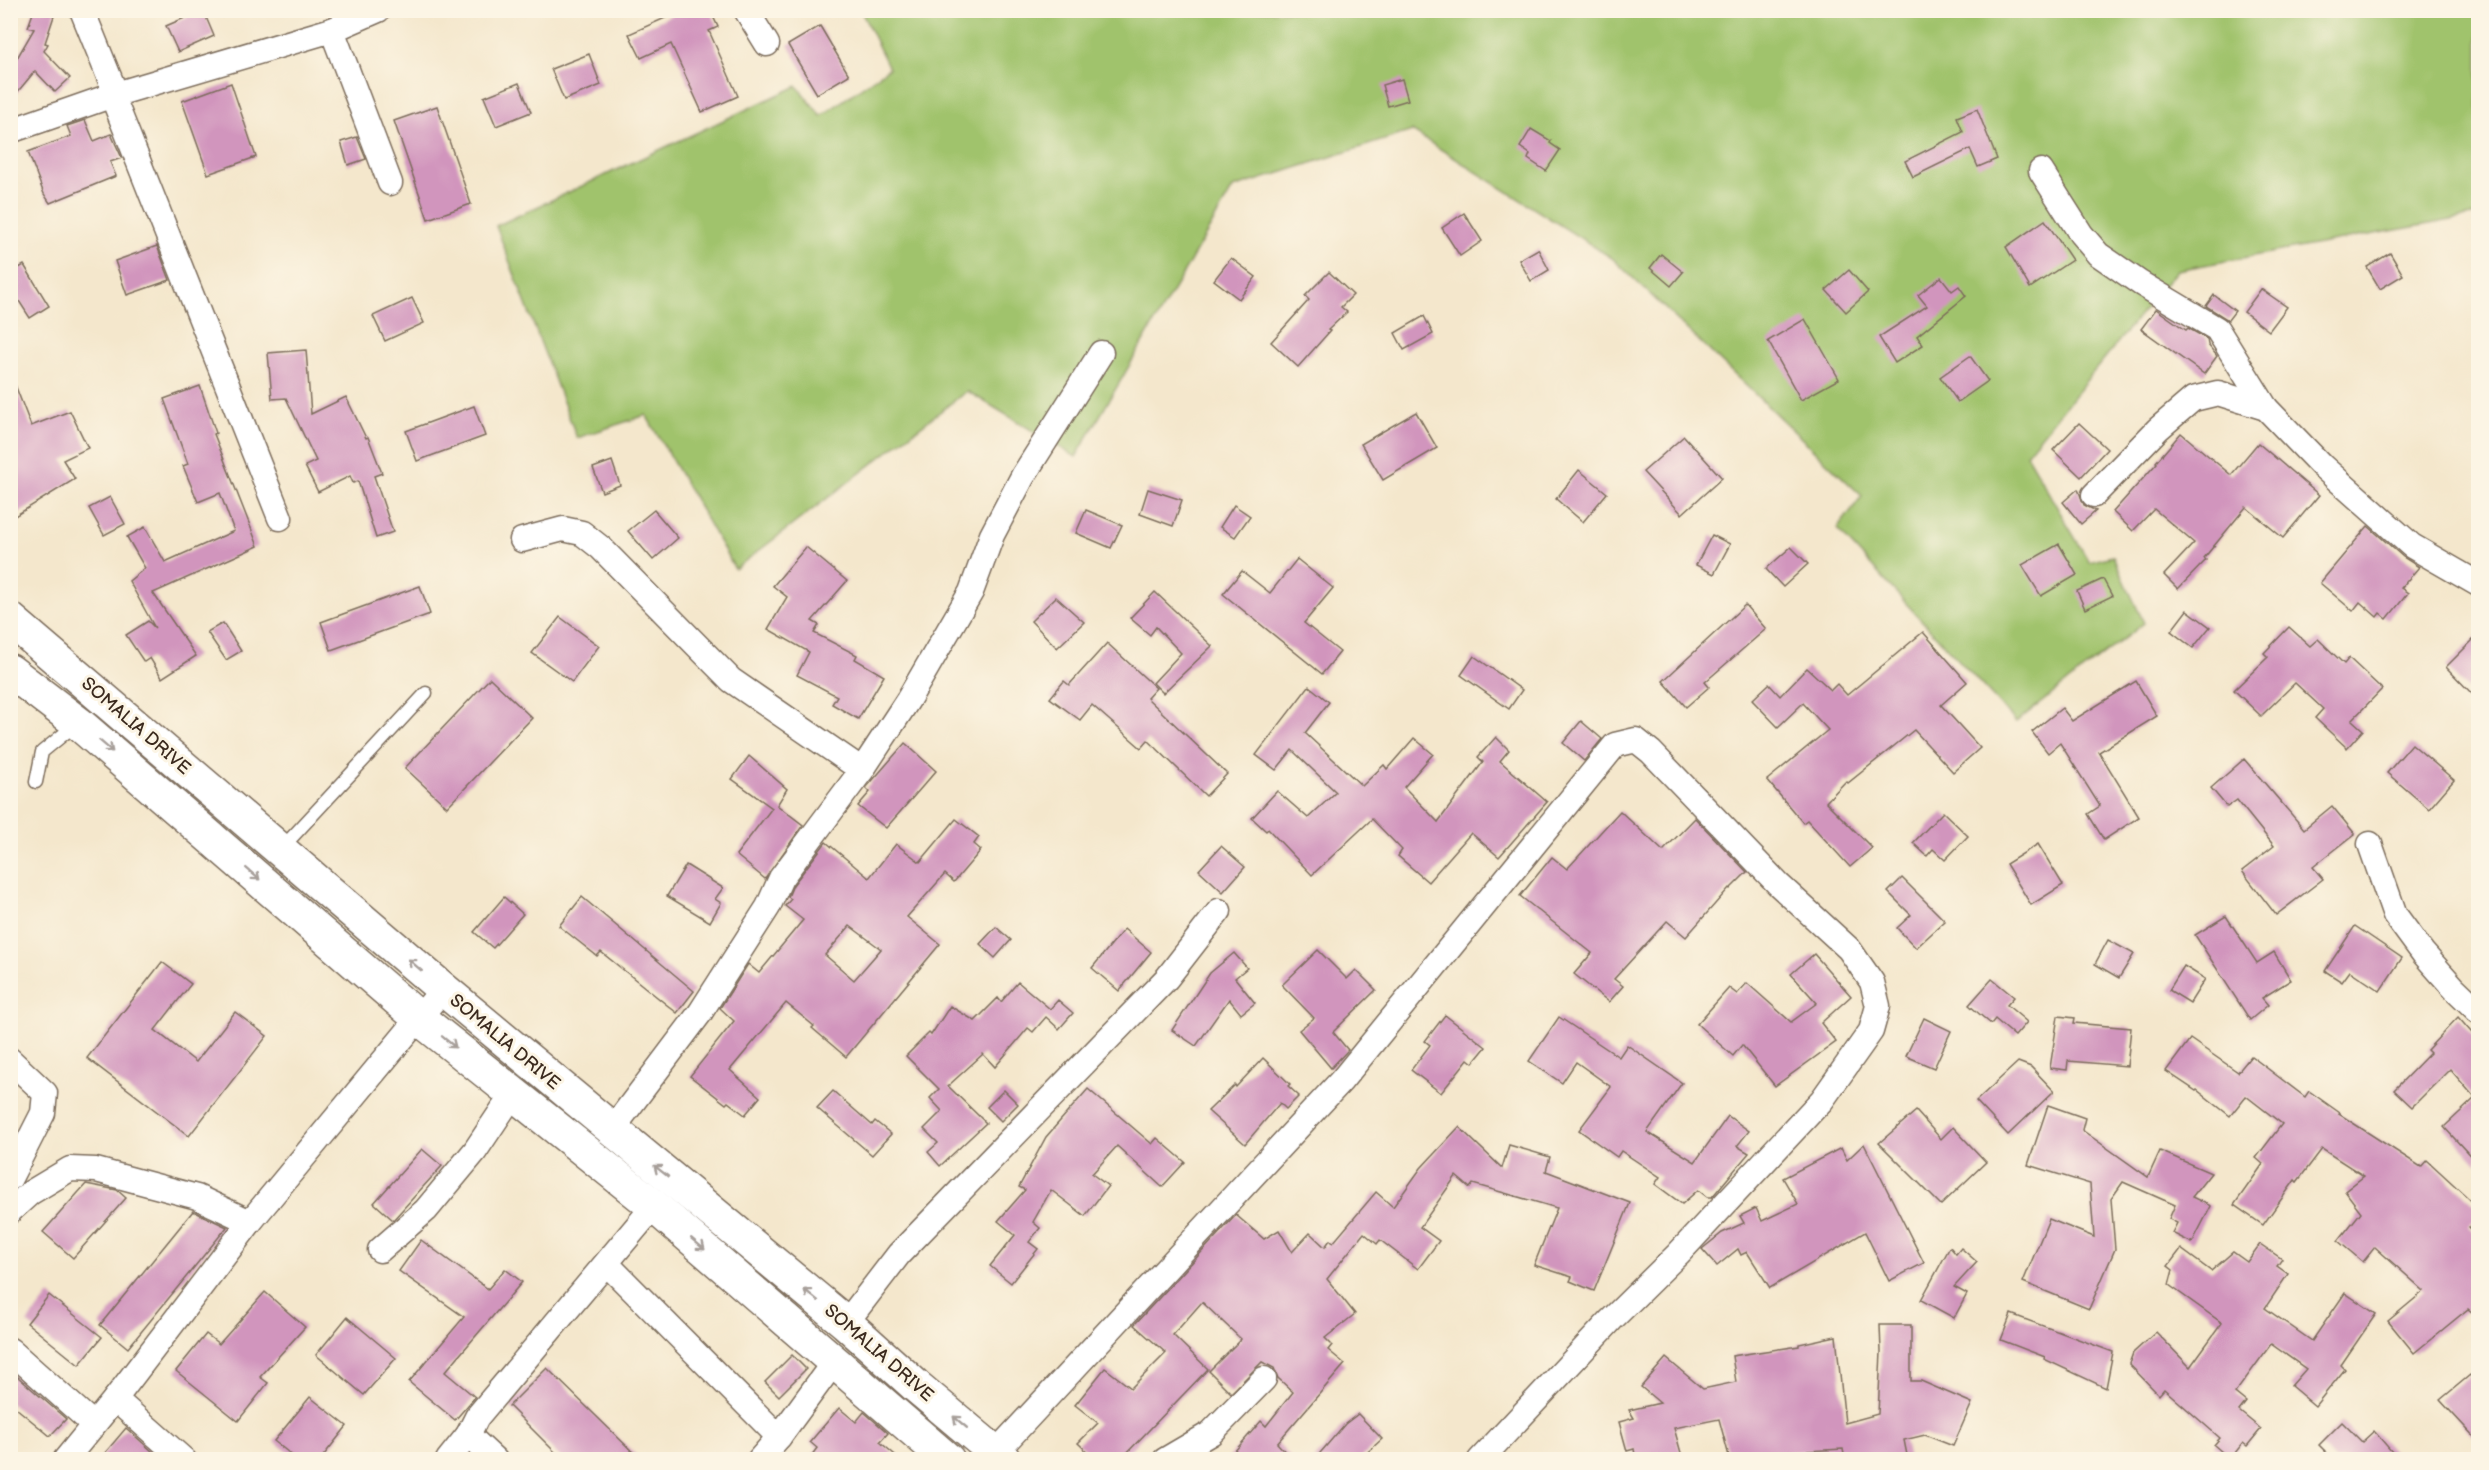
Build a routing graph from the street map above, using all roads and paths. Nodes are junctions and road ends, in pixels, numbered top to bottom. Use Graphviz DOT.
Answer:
graph roads {
  1 [pos="82,10"];
  2 [pos="378,10"];
  3 [pos="746,10"];
  4 [pos="332,30"];
  5 [pos="767,44"];
  6 [pos="114,94"];
  7 [pos="10,131"];
  8 [pos="2041,171"];
  9 [pos="390,183"];
  10 [pos="1101,353"];
  11 [pos="2266,408"];
  12 [pos="2094,495"];
  13 [pos="280,518"];
  14 [pos="522,540"];
  15 [pos="2478,584"];
  16 [pos="10,619"];
  17 [pos="10,671"];
  18 [pos="426,693"];
  19 [pos="90,712"];
  20 [pos="862,770"];
  21 [pos="36,782"];
  22 [pos="2370,844"];
  23 [pos="280,850"];
  24 [pos="1219,911"];
  25 [pos="443,989"];
  26 [pos="2478,1011"];
  27 [pos="420,1019"];
  28 [pos="10,1060"];
  29 [pos="513,1094"];
  30 [pos="611,1131"];
  31 [pos="10,1178"];
  32 [pos="654,1206"];
  33 [pos="10,1210"];
  34 [pos="250,1222"];
  35 [pos="380,1250"];
  36 [pos="606,1264"];
  37 [pos="846,1323"];
  38 [pos="10,1350"];
  39 [pos="834,1362"];
  40 [pos="1264,1379"];
  41 [pos="115,1400"];
  42 [pos="93,1424"];
  43 [pos="468,1435"];
  44 [pos="779,1437"];
  45 [pos="1000,1456"];
  46 [pos="942,1457"];
  47 [pos="65,1460"];
  48 [pos="184,1460"];
  49 [pos="448,1460"];
  50 [pos="495,1460"];
  51 [pos="759,1460"];
  52 [pos="1165,1460"];
  53 [pos="1480,1460"];
  1 -- 6 [label="street"];
  2 -- 4 [label="street"];
  3 -- 5 [label="street"];
  4 -- 6 [label="street"];
  4 -- 9 [label="street"];
  6 -- 7 [label="street"];
  6 -- 13 [label="street"];
  8 -- 11 [label="street"];
  10 -- 20 [label="street"];
  11 -- 12 [label="street"];
  11 -- 15 [label="street"];
  14 -- 20 [label="street"];
  16 -- 19 [label="main road, SOMALIA DRIVE"];
  17 -- 19 [label="main road, SOMALIA DRIVE"];
  18 -- 23 [label="lane"];
  19 -- 21 [label="lane"];
  19 -- 23 [label="main road, SOMALIA DRIVE"];
  19 -- 27 [label="main road, SOMALIA DRIVE, one-way"];
  20 -- 30 [label="street"];
  22 -- 26 [label="street"];
  25 -- 23 [label="main road, SOMALIA DRIVE, one-way"];
  24 -- 37 [label="street"];
  25 -- 27 [label="street"];
  25 -- 30 [label="main road, SOMALIA DRIVE"];
  27 -- 29 [label="main road, SOMALIA DRIVE, one-way"];
  27 -- 34 [label="street"];
  28 -- 31 [label="street"];
  29 -- 32 [label="main road, SOMALIA DRIVE"];
  29 -- 35 [label="street"];
  37 -- 30 [label="main road, SOMALIA DRIVE, one-way"];
  32 -- 36 [label="street"];
  32 -- 39 [label="main road, SOMALIA DRIVE, one-way"];
  33 -- 34 [label="street"];
  34 -- 41 [label="street"];
  36 -- 43 [label="street"];
  36 -- 44 [label="street"];
  45 -- 37 [label="main road, SOMALIA DRIVE, one-way"];
  38 -- 42 [label="street"];
  39 -- 44 [label="street"];
  39 -- 46 [label="main road, SOMALIA DRIVE"];
  40 -- 52 [label="street"];
  41 -- 42 [label="street"];
  41 -- 48 [label="street"];
  42 -- 47 [label="street"];
  43 -- 49 [label="street"];
  43 -- 50 [label="street"];
  44 -- 51 [label="street"];
  45 -- 53 [label="street"];
}
